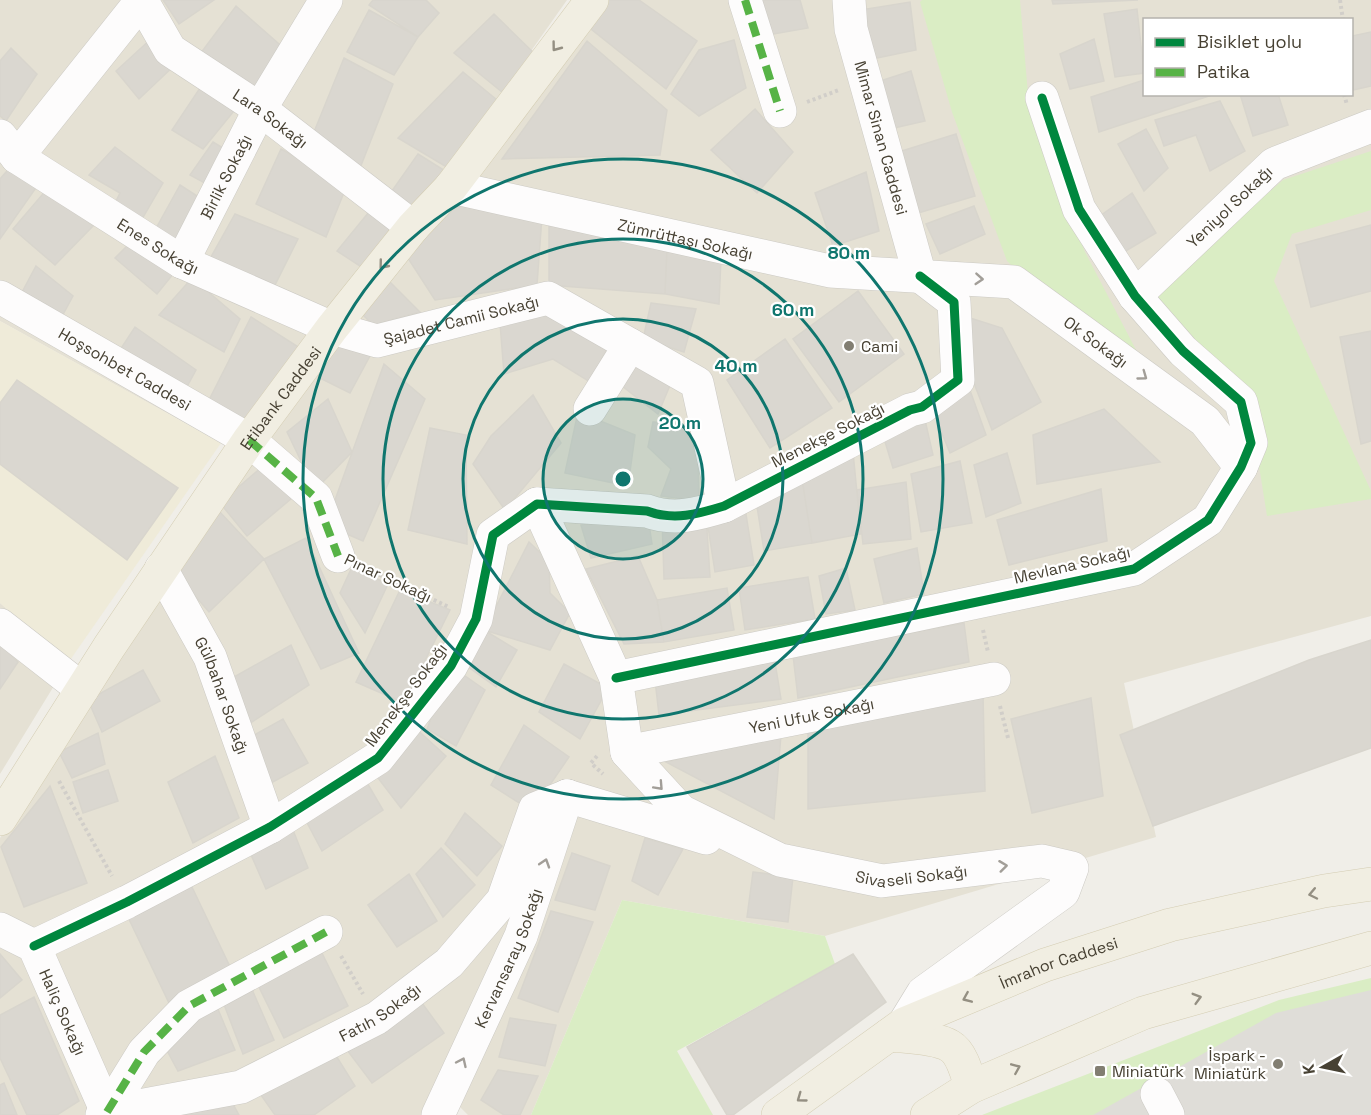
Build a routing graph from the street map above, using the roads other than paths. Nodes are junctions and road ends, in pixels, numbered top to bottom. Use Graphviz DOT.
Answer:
graph roads {
  1 [pos="142,0"];
  2 [pos="326,0"];
  3 [pos="592,0"];
  4 [pos="745,0"];
  5 [pos="849,0"];
  6 [pos="1042,98"];
  7 [pos="260,110"];
  8 [pos="780,111"];
  9 [pos="1371,126"];
  10 [pos="9,147"];
  11 [pos="451,187"];
  12 [pos="413,227"];
  13 [pos="182,262"];
  14 [pos="920,276"];
  15 [pos="1135,296"];
  16 [pos="0,297"];
  17 [pos="332,328"];
  18 [pos="630,345"];
  19 [pos="590,409"];
  20 [pos="249,440"];
  21 [pos="1241,467"];
  22 [pos="537,504"];
  23 [pos="724,506"];
  24 [pos="338,556"];
  25 [pos="161,569"];
  26 [pos="0,625"];
  27 [pos="616,678"];
  28 [pos="994,680"];
  29 [pos="82,689"];
  30 [pos="627,752"];
  31 [pos="567,796"];
  32 [pos="0,819"];
  33 [pos="270,827"];
  34 [pos="780,860"];
  35 [pos="1371,884"];
  36 [pos="0,929"];
  37 [pos="326,932"];
  38 [pos="33,946"];
  39 [pos="1371,948"];
  40 [pos="897,1030"];
  41 [pos="971,1087"];
  42 [pos="104,1114"];
  43 [pos="438,1115"];
  44 [pos="778,1115"];
  45 [pos="927,1115"];
  1 -- 7 [label="street, Lara Sokağı"];
  1 -- 10 [label="street"];
  2 -- 7 [label="street, Birlik Sokağı"];
  3 -- 11 [label="main road, Etibank Caddesi, one-way"];
  4 -- 8 [label="street"];
  5 -- 14 [label="street, Mimar Sinan Caddesi"];
  6 -- 15 [label="street, Mevlana Sokağı"];
  7 -- 12 [label="street, Lara Sokağı"];
  7 -- 13 [label="street, Birlik Sokağı"];
  9 -- 15 [label="street, Yeniyol Sokağı"];
  10 -- 13 [label="street, Enes Sokağı"];
  11 -- 12 [label="main road, Etibank Caddesi"];
  11 -- 14 [label="street, Zümrüttaşı Sokağı"];
  12 -- 17 [label="main road, Etibank Caddesi, one-way"];
  13 -- 17 [label="street, Enes Sokağı"];
  14 -- 21 [label="street, Ok Sokağı, one-way"];
  14 -- 23 [label="street, Menekşe Sokağı"];
  15 -- 21 [label="street, Mevlana Sokağı"];
  16 -- 20 [label="street, Hoşsohbet Caddesi"];
  17 -- 18 [label="street, Şajadet Camii Sokağı"];
  17 -- 20 [label="main road, Etibank Caddesi"];
  18 -- 19 [label="street"];
  18 -- 23 [label="street, Şajadet Camii Sokağı"];
  20 -- 24 [label="street, Pınar Sokağı"];
  20 -- 25 [label="main road, Etibank Caddesi"];
  21 -- 27 [label="street, Mevlana Sokağı"];
  22 -- 23 [label="street, Menekşe Sokağı"];
  22 -- 27 [label="street"];
  22 -- 33 [label="street, Menekşe Sokağı"];
  25 -- 29 [label="main road, Etibank Caddesi"];
  25 -- 33 [label="street, Gülbahar Sokağı"];
  26 -- 29 [label="street"];
  27 -- 30 [label="street"];
  28 -- 30 [label="street, Yeni Ufuk Sokağı"];
  29 -- 32 [label="main road, Etibank Caddesi"];
  30 -- 34 [label="street, Sivaseli Sokağı, one-way"];
  31 -- 34 [label="street"];
  31 -- 42 [label="street, Fatıh Sokağı"];
  43 -- 31 [label="street, Kervansaray Sokağı, one-way"];
  33 -- 38 [label="street, Menekşe Sokağı"];
  34 -- 40 [label="street, Sivaseli Sokağı, one-way"];
  35 -- 40 [label="main road, İmrahor Caddesi, one-way"];
  36 -- 38 [label="street"];
  37 -- 42 [label="street"];
  38 -- 42 [label="street, Haliç Sokağı"];
  41 -- 39 [label="main road, one-way"];
  40 -- 41 [label="main road"];
  40 -- 44 [label="main road, İmrahor Caddesi, one-way"];
  41 -- 45 [label="main road"];
}
